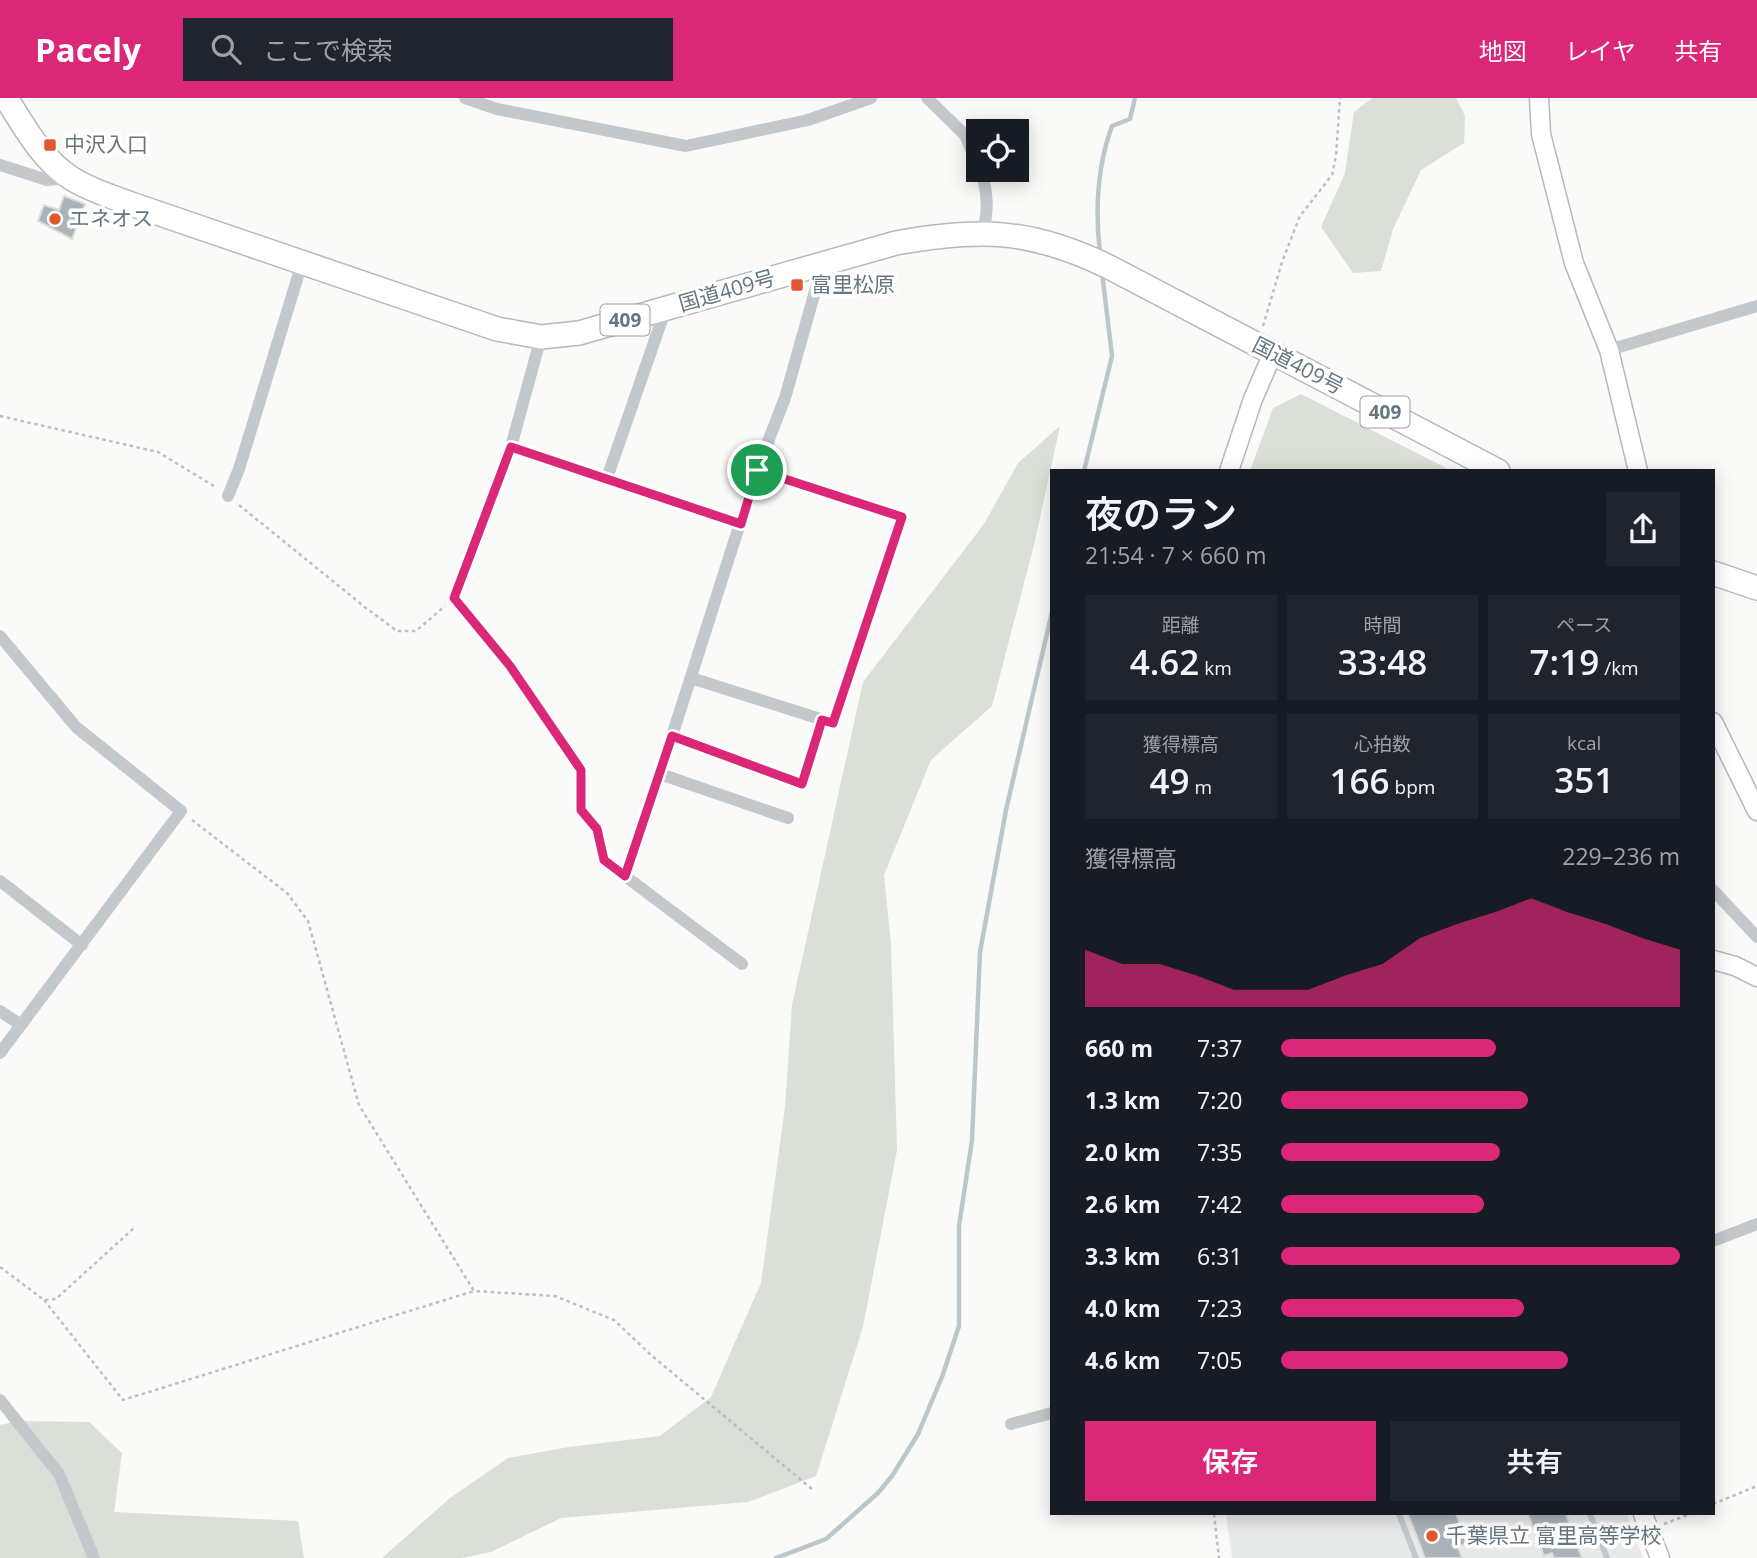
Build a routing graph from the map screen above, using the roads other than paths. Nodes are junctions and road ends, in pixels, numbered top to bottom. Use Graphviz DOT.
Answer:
graph roads {
  1 [pos="6,98"];
  2 [pos="465,98"];
  3 [pos="871,98"];
  4 [pos="928,98"];
  5 [pos="1539,98"];
  6 [pos="966,137"];
  7 [pos="0,165"];
  8 [pos="70,178"];
  9 [pos="982,182"];
  10 [pos="982,233"];
  11 [pos="302,263"];
  12 [pos="823,263"];
  13 [pos="1757,306"];
  14 [pos="666,308"];
  15 [pos="541,337"];
  16 [pos="1265,349"];
  17 [pos="1609,350"];
  18 [pos="511,447"];
  19 [pos="1230,469"];
  20 [pos="1494,469"];
  21 [pos="1638,469"];
  22 [pos="757,470"];
  23 [pos="607,478"];
  24 [pos="228,496"];
  25 [pos="741,524"];
  26 [pos="1715,574"];
  27 [pos="1757,588"];
  28 [pos="454,598"];
  29 [pos="0,636"];
  30 [pos="691,678"];
  31 [pos="822,720"];
  32 [pos="1715,726"];
  33 [pos="672,736"];
  34 [pos="660,775"];
  35 [pos="1757,811"];
  36 [pos="788,818"];
  37 [pos="0,881"];
  38 [pos="1715,892"];
  39 [pos="1757,937"];
  40 [pos="82,945"];
  41 [pos="1715,961"];
  42 [pos="742,964"];
  43 [pos="1757,977"];
  44 [pos="0,1011"];
  45 [pos="21,1025"];
  46 [pos="0,1053"];
  47 [pos="1757,1224"];
  48 [pos="1715,1240"];
  49 [pos="0,1400"];
  50 [pos="1050,1414"];
  51 [pos="1011,1424"];
  52 [pos="1399,1515"];
  53 [pos="1590,1515"];
  54 [pos="1646,1522"];
  55 [pos="94,1558"];
  56 [pos="1416,1558"];
  57 [pos="1607,1558"];
  58 [pos="1660,1558"];
  1 -- 8 [label="highway, 国道409号 / 409"];
  2 -- 3 [label="street"];
  4 -- 6 [label="street"];
  5 -- 17 [label="street"];
  7 -- 8 [label="street"];
  8 -- 11 [label="highway, 国道409号 / 409"];
  9 -- 10 [label="street"];
  10 -- 12 [label="highway, 国道409号 / 409"];
  10 -- 16 [label="highway, 国道409号 / 409"];
  11 -- 15 [label="highway, 国道409号 / 409"];
  11 -- 24 [label="street"];
  12 -- 14 [label="highway, 国道409号 / 409"];
  12 -- 22 [label="street"];
  13 -- 17 [label="street"];
  14 -- 15 [label="highway, 国道409号 / 409"];
  14 -- 23 [label="street"];
  15 -- 18 [label="street"];
  16 -- 19 [label="street"];
  16 -- 20 [label="highway, 国道409号 / 409"];
  17 -- 21 [label="street"];
  18 -- 23 [label="street"];
  18 -- 28 [label="street"];
  22 -- 25 [label="street"];
  22 -- 31 [label="street"];
  23 -- 25 [label="street"];
  25 -- 30 [label="street"];
  26 -- 27 [label="highway"];
  29 -- 40 [label="street"];
  30 -- 31 [label="street"];
  30 -- 33 [label="street"];
  31 -- 33 [label="street"];
  32 -- 35 [label="street"];
  33 -- 34 [label="street"];
  34 -- 36 [label="street"];
  34 -- 42 [label="street"];
  37 -- 40 [label="street"];
  38 -- 39 [label="street"];
  40 -- 45 [label="street"];
  41 -- 43 [label="street"];
  44 -- 45 [label="street"];
  45 -- 46 [label="street"];
  47 -- 48 [label="street"];
  49 -- 55 [label="street"];
  50 -- 51 [label="street"];
  52 -- 56 [label="lane"];
  53 -- 57 [label="lane"];
  54 -- 58 [label="street"];
}
